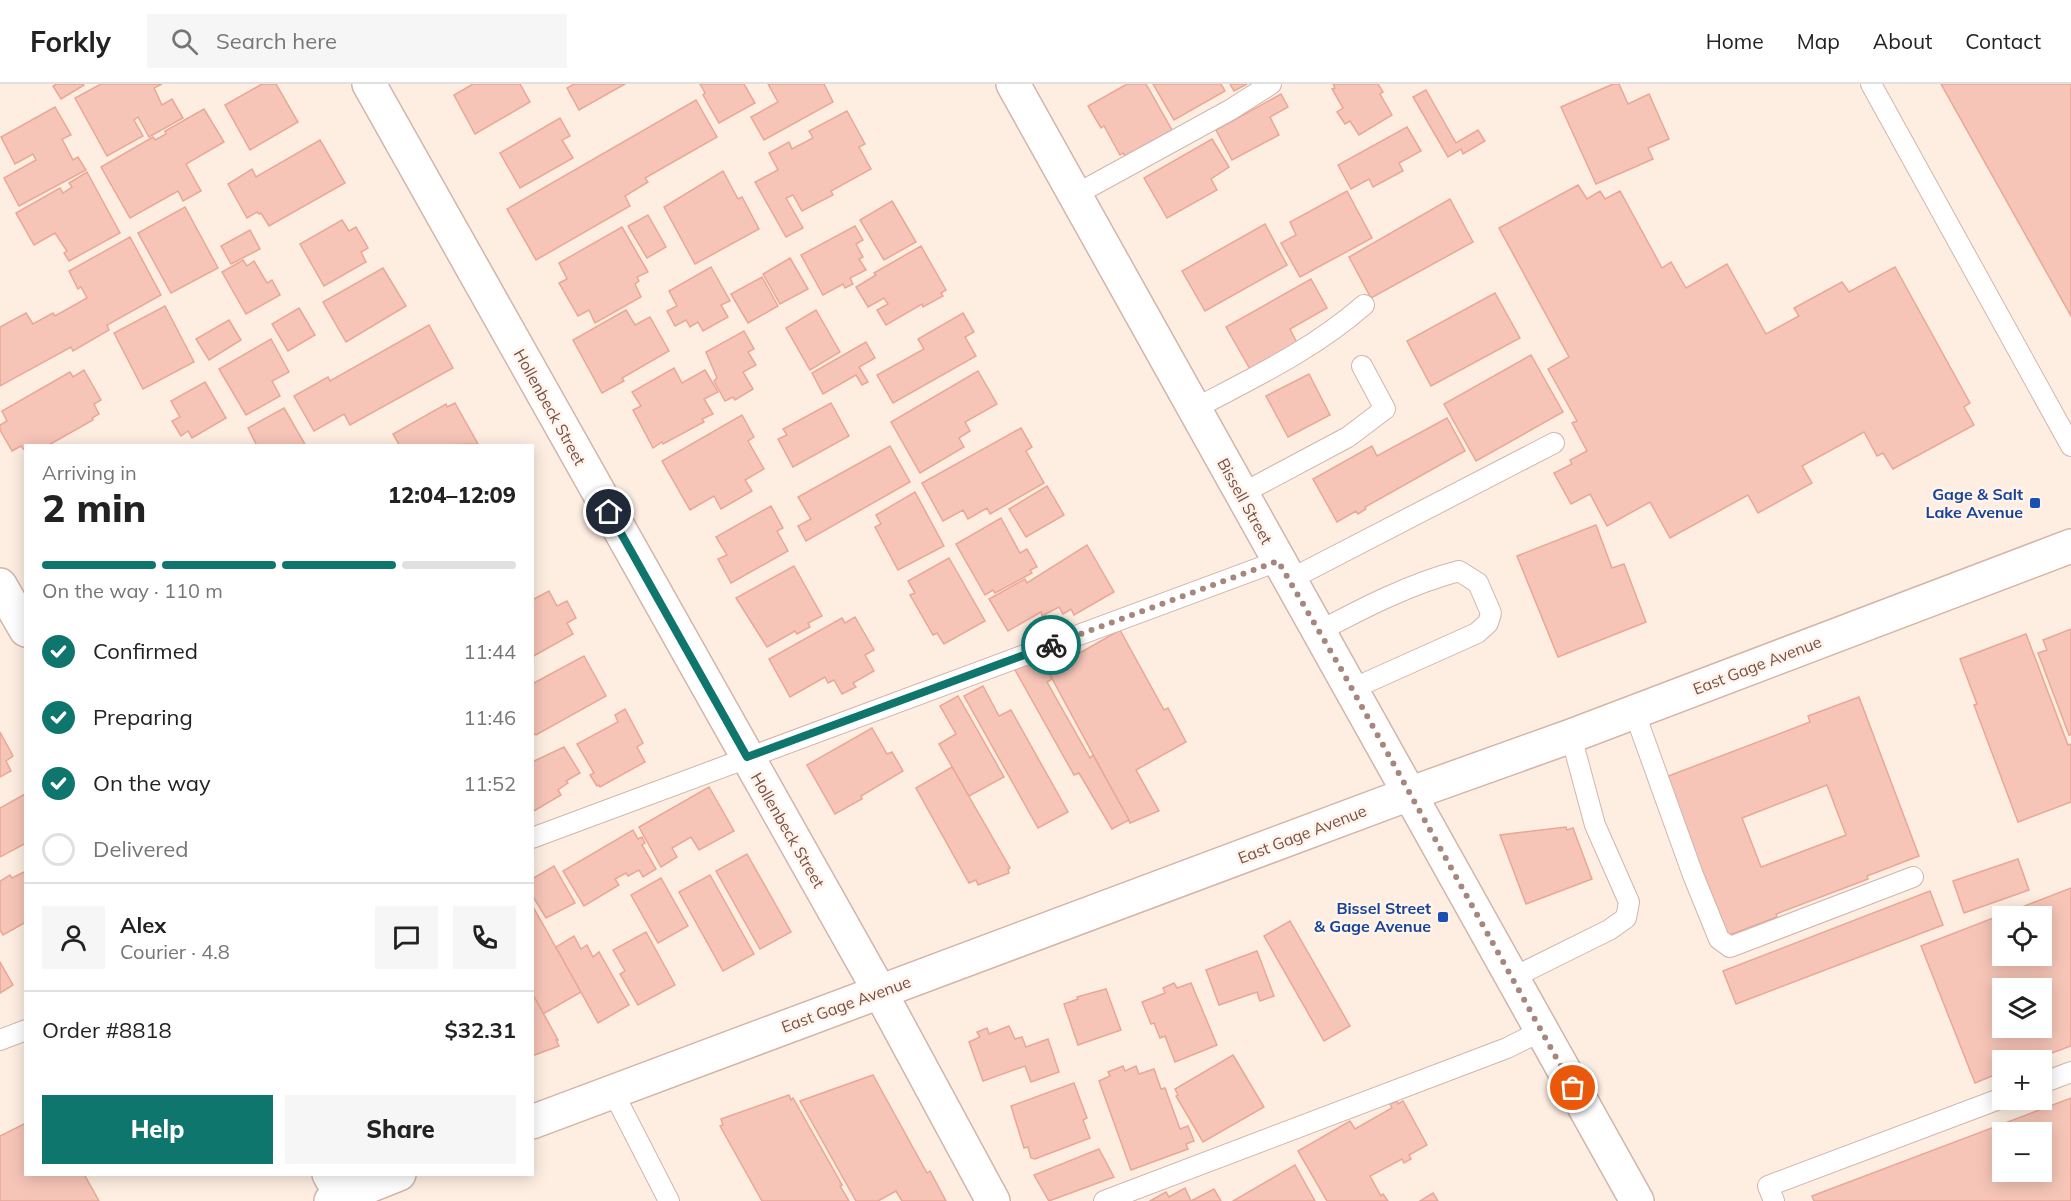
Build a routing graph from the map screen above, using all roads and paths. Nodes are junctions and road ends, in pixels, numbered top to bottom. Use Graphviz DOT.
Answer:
graph roads {
  1 [pos="369,84"];
  2 [pos="1013,84"];
  3 [pos="1271,84"];
  4 [pos="1871,84"];
  5 [pos="1075,195"];
  6 [pos="1364,305"];
  7 [pos="1362,366"];
  8 [pos="1194,409"];
  9 [pos="1554,443"];
  10 [pos="2071,446"];
  11 [pos="1241,494"];
  12 [pos="2071,546"];
  13 [pos="1284,570"];
  14 [pos="0,585"];
  15 [pos="24,627"];
  16 [pos="1320,631"];
  17 [pos="1352,689"];
  18 [pos="1634,711"];
  19 [pos="1571,736"];
  20 [pos="747,757"];
  21 [pos="1409,794"];
  22 [pos="534,837"];
  23 [pos="1913,877"];
  24 [pos="1512,978"];
  25 [pos="880,992"];
  26 [pos="24,1031"];
  27 [pos="1541,1031"];
  28 [pos="0,1040"];
  29 [pos="2071,1072"];
  30 [pos="2052,1079"];
  31 [pos="612,1090"];
  32 [pos="1992,1102"];
  33 [pos="534,1121"];
  34 [pos="392,1176"];
  35 [pos="336,1193"];
  36 [pos="669,1201"];
  37 [pos="993,1201"];
  38 [pos="1104,1201"];
  39 [pos="1637,1201"];
  40 [pos="1774,1201"];
  1 -- 20 [label="street, Hollenbeck Street"];
  2 -- 5 [label="street, Bissell Street"];
  3 -- 5 [label="lane"];
  4 -- 10 [label="lane"];
  5 -- 8 [label="street, Bissell Street"];
  6 -- 8 [label="lane"];
  7 -- 11 [label="lane"];
  8 -- 11 [label="street, Bissell Street"];
  9 -- 13 [label="lane"];
  11 -- 13 [label="street, Bissell Street"];
  12 -- 18 [label="street, East Gage Avenue"];
  13 -- 16 [label="street, Bissell Street"];
  13 -- 20 [label="lane"];
  14 -- 15 [label="street"];
  16 -- 17 [label="street, Bissell Street"];
  16 -- 17 [label="lane"];
  17 -- 21 [label="street, Bissell Street"];
  18 -- 19 [label="street, East Gage Avenue"];
  18 -- 23 [label="lane"];
  19 -- 21 [label="street, East Gage Avenue"];
  19 -- 24 [label="lane"];
  20 -- 22 [label="lane"];
  20 -- 25 [label="street, Hollenbeck Street"];
  21 -- 24 [label="street, Bissell Street"];
  21 -- 25 [label="street, East Gage Avenue"];
  24 -- 27 [label="street, Bissell Street"];
  25 -- 31 [label="street, East Gage Avenue"];
  25 -- 37 [label="street, Hollenbeck Street"];
  26 -- 28 [label="lane"];
  27 -- 38 [label="lane"];
  27 -- 39 [label="street, Bissell Street"];
  29 -- 30 [label="lane"];
  31 -- 33 [label="street, East Gage Avenue"];
  31 -- 36 [label="lane"];
  32 -- 40 [label="lane"];
  34 -- 35 [label="street"];
}
